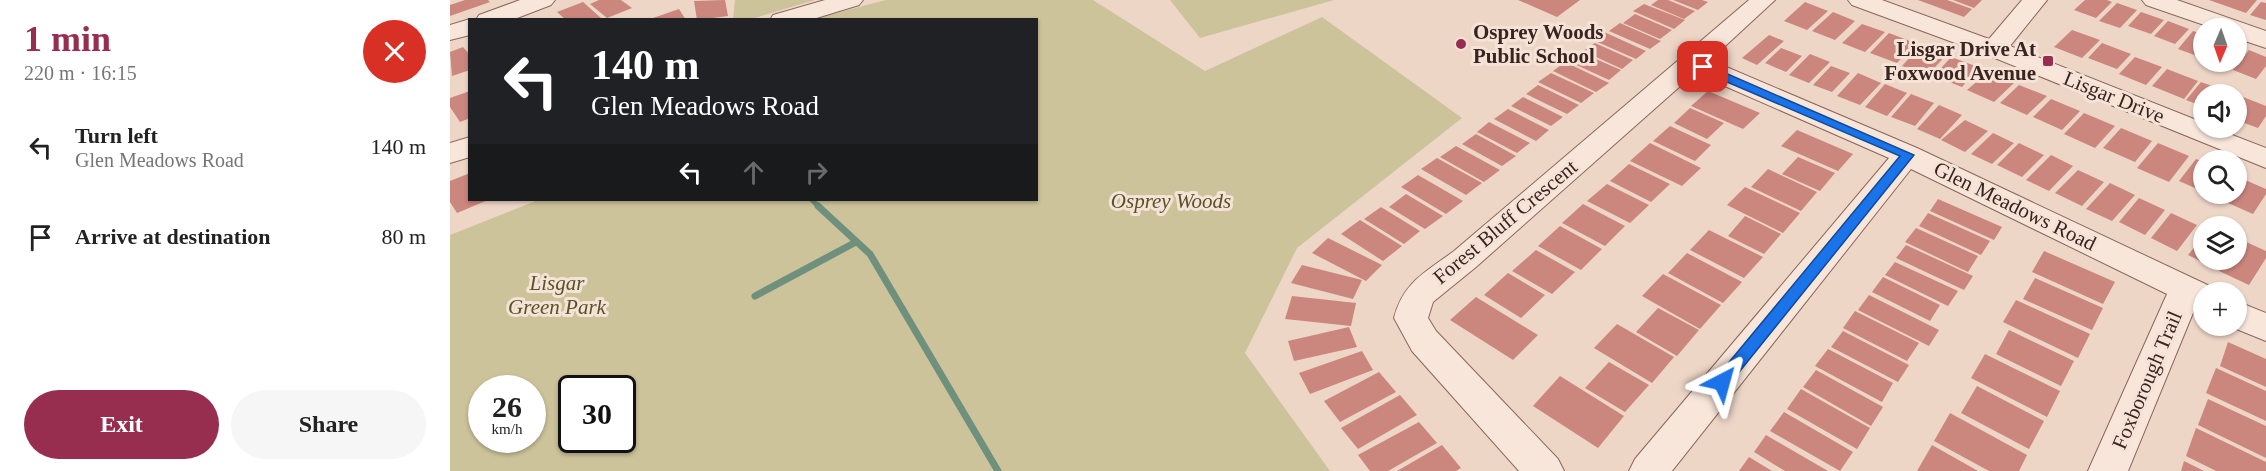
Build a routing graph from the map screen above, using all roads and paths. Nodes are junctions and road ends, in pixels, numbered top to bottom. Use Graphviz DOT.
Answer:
graph roads {
  1 [pos="543,0"];
  2 [pos="1763,0"];
  3 [pos="1860,0"];
  4 [pos="2035,0"];
  5 [pos="2154,0"];
  6 [pos="840,3"];
  7 [pos="494,18"];
  8 [pos="789,18"];
  9 [pos="2205,18"];
  10 [pos="468,27"];
  11 [pos="450,33"];
  12 [pos="2247,33"];
  13 [pos="2266,39"];
  14 [pos="1994,49"];
  15 [pos="1692,62"];
  16 [pos="468,147"];
  17 [pos="450,154"];
  18 [pos="1907,155"];
  19 [pos="2266,159"];
  20 [pos="2193,293"];
  21 [pos="2193,298"];
  22 [pos="2247,319"];
  23 [pos="2266,328"];
  24 [pos="1544,471"];
  25 [pos="1649,471"];
  26 [pos="2108,471"];
  1 -- 7 [label="street"];
  2 -- 15 [label="street, Forest Bluff Crescent"];
  3 -- 14 [label="street, Lisgar Drive"];
  4 -- 14 [label="street"];
  5 -- 9 [label="street"];
  6 -- 8 [label="street"];
  10 -- 11 [label="street"];
  12 -- 13 [label="street"];
  14 -- 19 [label="street, Lisgar Drive"];
  15 -- 18 [label="street, Glen Meadows Road"];
  15 -- 24 [label="street, Forest Bluff Crescent"];
  16 -- 17 [label="street"];
  18 -- 20 [label="street, Glen Meadows Road"];
  18 -- 25 [label="street"];
  21 -- 26 [label="street, Foxborough Trail"];
  22 -- 23 [label="street"];
}
